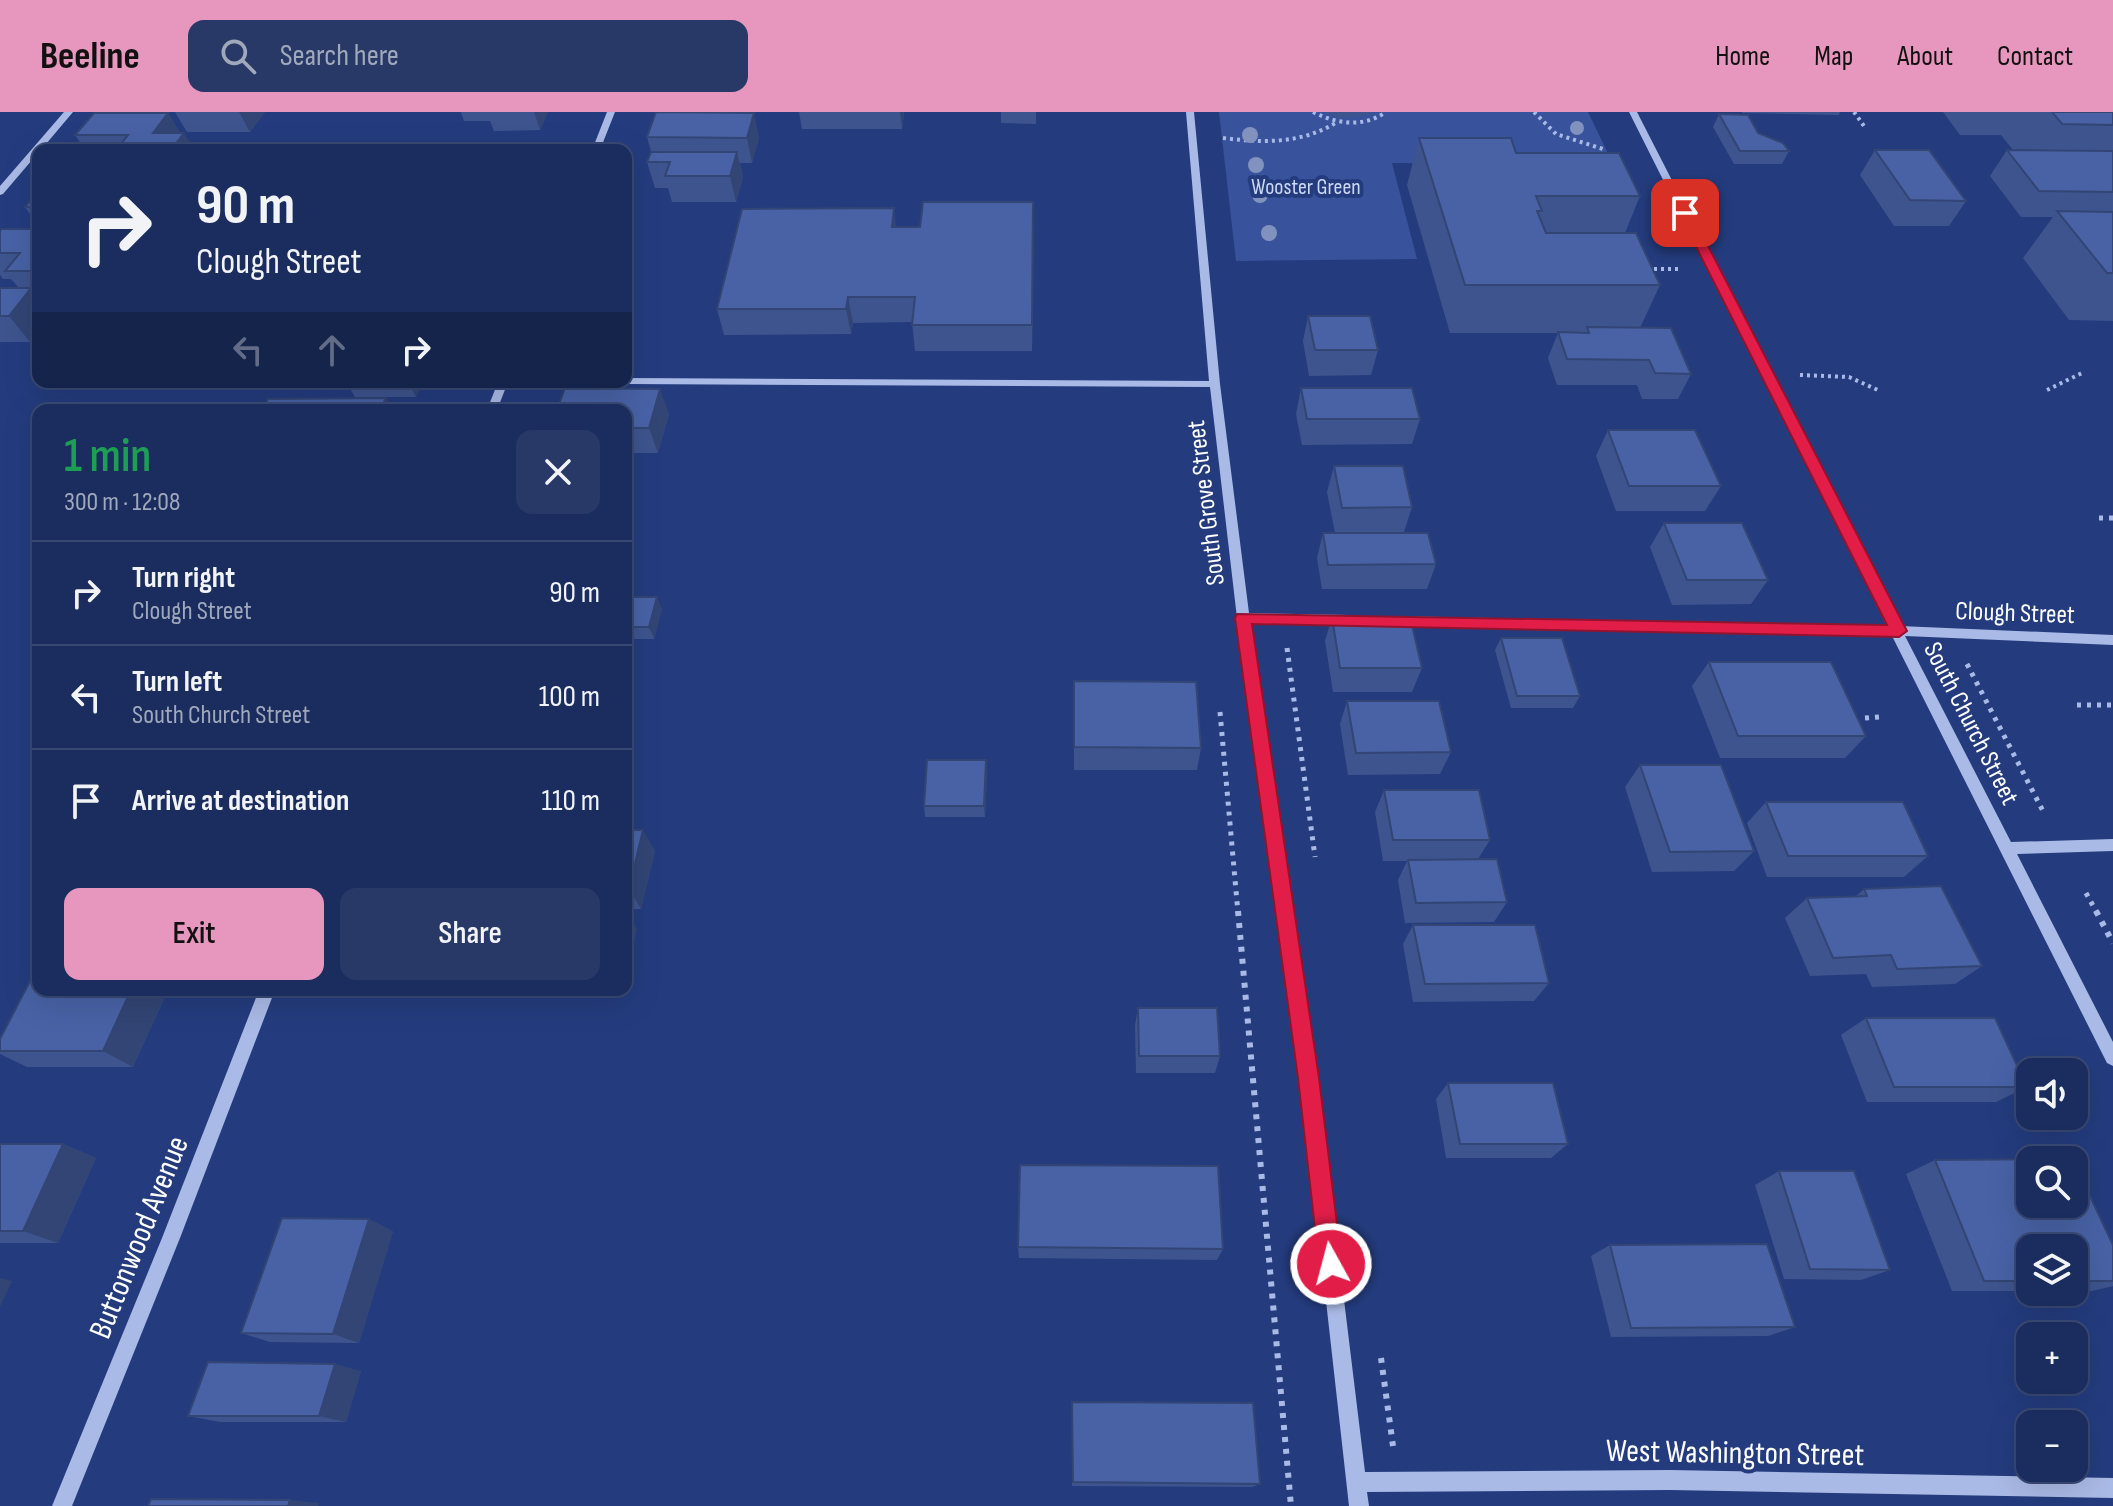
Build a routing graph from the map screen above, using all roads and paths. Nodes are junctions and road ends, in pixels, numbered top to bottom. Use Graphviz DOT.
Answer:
graph roads {
  1 [pos="69,112"];
  2 [pos="611,112"];
  3 [pos="1190,112"];
  4 [pos="1313,112"];
  5 [pos="1386,112"];
  6 [pos="1534,112"];
  7 [pos="1633,112"];
  8 [pos="1854,112"];
  9 [pos="1337,122"];
  10 [pos="1864,126"];
  11 [pos="1222,138"];
  12 [pos="41,144"];
  13 [pos="598,144"];
  14 [pos="1606,150"];
  15 [pos="32,155"];
  16 [pos="0,192"];
  17 [pos="1633,269"];
  18 [pos="1682,269"];
  19 [pos="2084,372"];
  20 [pos="1798,375"];
  21 [pos="632,381"];
  22 [pos="1215,384"];
  23 [pos="2047,390"];
  24 [pos="1880,391"];
  25 [pos="2099,518"];
  26 [pos="2113,518"];
  27 [pos="1243,618"];
  28 [pos="1360,620"];
  29 [pos="1376,621"];
  30 [pos="1899,631"];
  31 [pos="2113,640"];
  32 [pos="1966,663"];
  33 [pos="1219,700"];
  34 [pos="2077,705"];
  35 [pos="2113,705"];
  36 [pos="1879,717"];
  37 [pos="1865,718"];
  38 [pos="2052,829"];
  39 [pos="2113,845"];
  40 [pos="2008,848"];
  41 [pos="2086,893"];
  42 [pos="2113,943"];
  43 [pos="265,996"];
  44 [pos="2113,1058"];
  45 [pos="1356,1482"];
  46 [pos="2113,1488"];
  47 [pos="62,1506"];
  48 [pos="1291,1506"];
  49 [pos="1359,1506"];
  1 -- 12 [label="street"];
  2 -- 13 [label="street"];
  3 -- 22 [label="street, South Grove Street"];
  4 -- 9 [label="path"];
  5 -- 9 [label="path"];
  6 -- 14 [label="path"];
  7 -- 30 [label="street, South Church Street"];
  8 -- 10 [label="path"];
  9 -- 11 [label="path"];
  15 -- 16 [label="street"];
  17 -- 18 [label="path"];
  19 -- 23 [label="path"];
  20 -- 24 [label="path"];
  21 -- 22 [label="street"];
  22 -- 27 [label="street, South Grove Street"];
  25 -- 26 [label="path"];
  27 -- 28 [label="street"];
  27 -- 45 [label="street, South Grove Street"];
  29 -- 30 [label="street, Clough Street"];
  30 -- 31 [label="street, Clough Street"];
  30 -- 40 [label="street, South Church Street"];
  32 -- 38 [label="path"];
  33 -- 48 [label="path"];
  34 -- 35 [label="path"];
  36 -- 37 [label="path"];
  39 -- 40 [label="street"];
  40 -- 44 [label="street, South Church Street"];
  41 -- 42 [label="path"];
  43 -- 47 [label="street, Buttonwood Avenue"];
  45 -- 46 [label="street, West Washington Street"];
  45 -- 49 [label="street, South Grove Street"];
}
